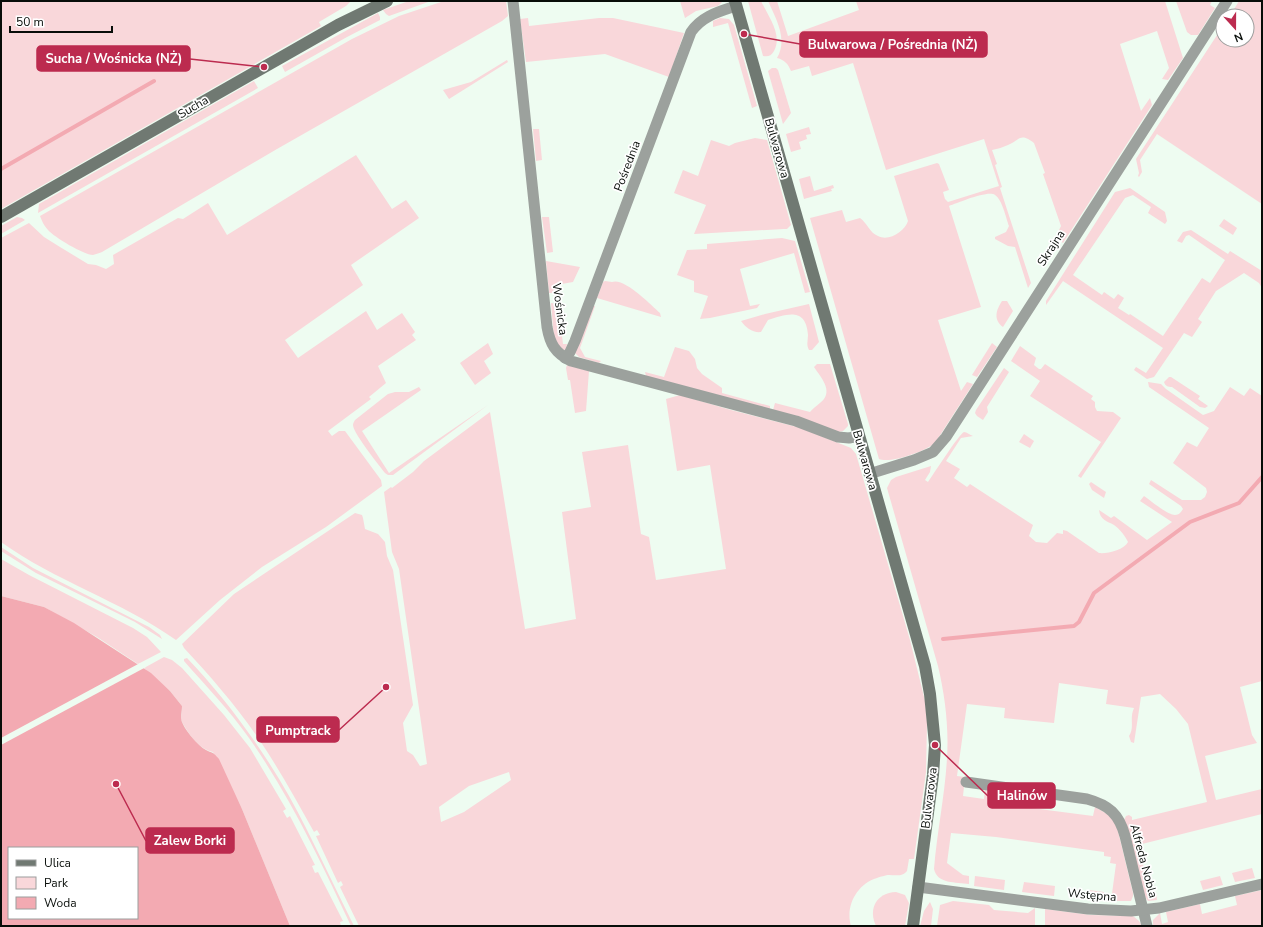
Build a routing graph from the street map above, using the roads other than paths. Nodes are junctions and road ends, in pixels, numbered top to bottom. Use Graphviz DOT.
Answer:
graph roads {
  1 [pos="387,1"];
  2 [pos="513,1"];
  3 [pos="1227,1"];
  4 [pos="736,4"];
  5 [pos="1,217"];
  6 [pos="565,358"];
  7 [pos="859,436"];
  8 [pos="870,474"];
  9 [pos="966,782"];
  10 [pos="1262,884"];
  11 [pos="918,887"];
  12 [pos="1143,910"];
  13 [pos="913,926"];
  14 [pos="1147,926"];
  1 -- 5 [label="street, Sucha"];
  2 -- 6 [label="street, Wośnicka"];
  3 -- 8 [label="street, Skrajna"];
  4 -- 6 [label="street, Pośrednia"];
  4 -- 7 [label="street, Bulwarowa"];
  6 -- 7 [label="street, Wośnicka"];
  7 -- 8 [label="street, Bulwarowa"];
  8 -- 11 [label="street, Bulwarowa"];
  9 -- 12 [label="street, Alfreda Nobla"];
  10 -- 12 [label="street, Wstępna"];
  11 -- 12 [label="street, Wstępna"];
  11 -- 13 [label="street, Bulwarowa"];
  12 -- 14 [label="street, Alfreda Nobla"];
}
